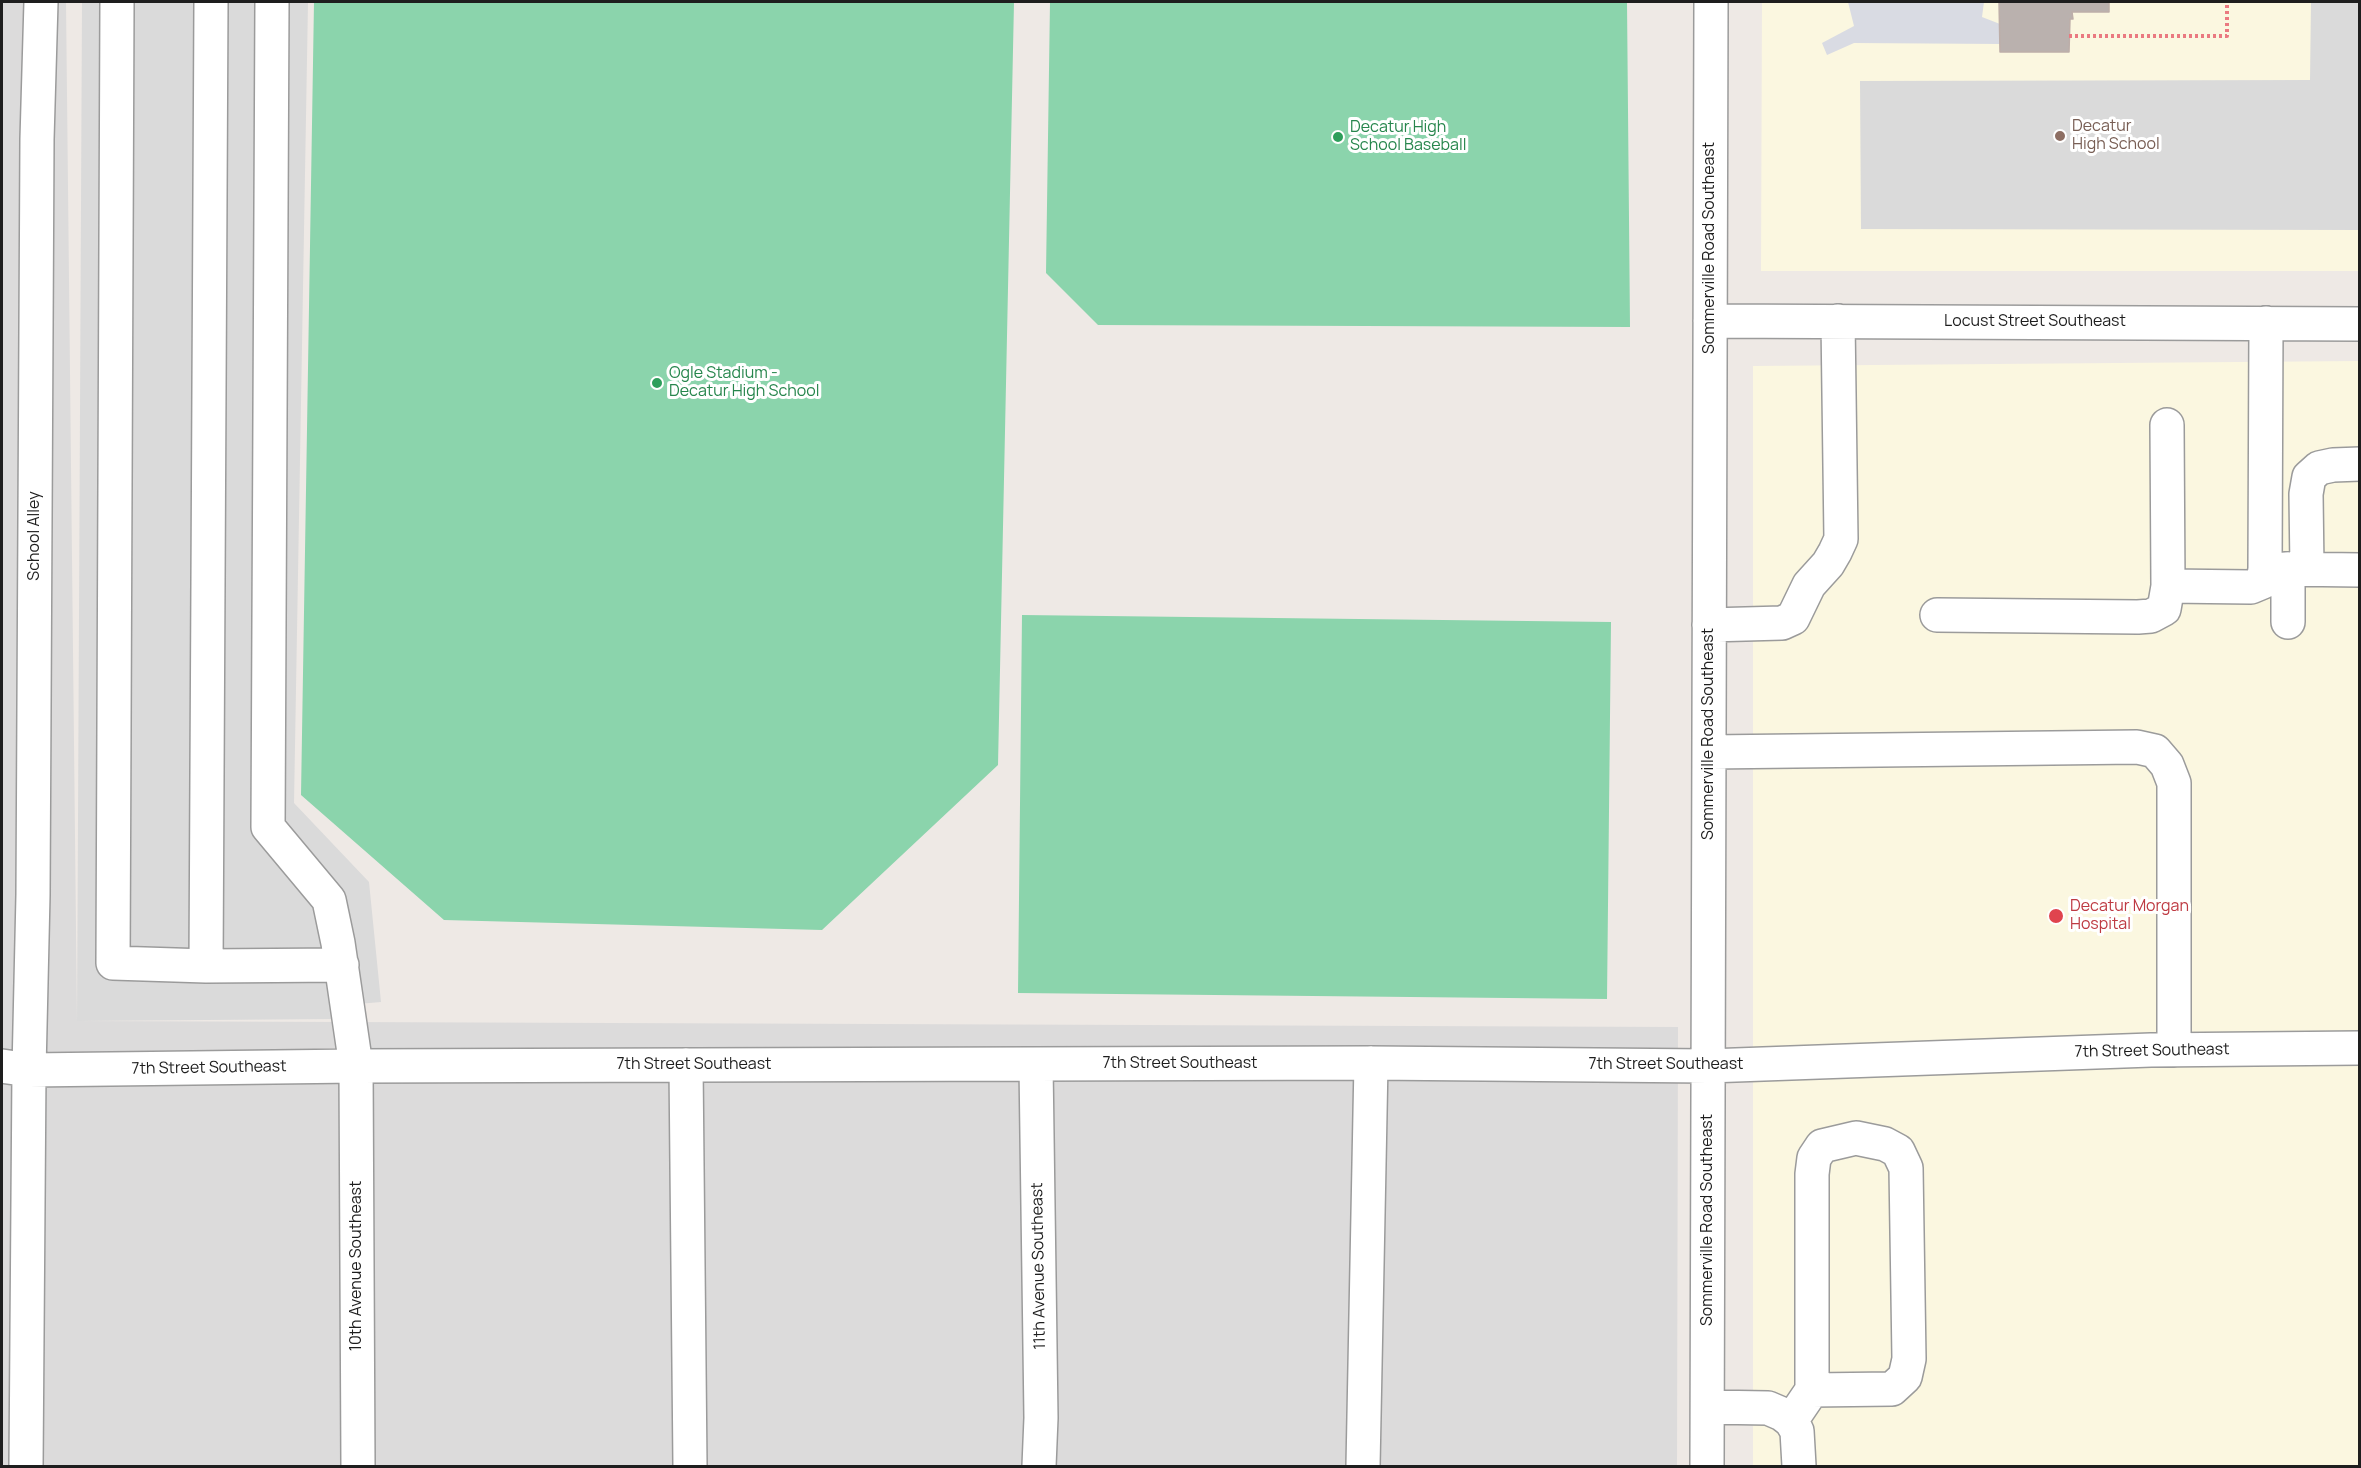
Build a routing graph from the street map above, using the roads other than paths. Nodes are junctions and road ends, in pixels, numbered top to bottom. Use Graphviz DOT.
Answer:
graph roads {
  1 [pos="41,2"];
  2 [pos="117,2"];
  3 [pos="211,2"];
  4 [pos="272,2"];
  5 [pos="1711,2"];
  6 [pos="1710,321"];
  7 [pos="1838,321"];
  8 [pos="2266,323"];
  9 [pos="2360,324"];
  10 [pos="2167,425"];
  11 [pos="2360,464"];
  12 [pos="2287,569"];
  13 [pos="2360,570"];
  14 [pos="2168,586"];
  15 [pos="1937,615"];
  16 [pos="2288,622"];
  17 [pos="1709,625"];
  18 [pos="1709,752"];
  19 [pos="342,965"];
  20 [pos="206,966"];
  21 [pos="2360,1048"];
  22 [pos="2175,1050"];
  23 [pos="1371,1063"];
  24 [pos="686,1065"];
  25 [pos="1036,1065"];
  26 [pos="356,1066"];
  27 [pos="1708,1066"];
  28 [pos="15,1068"];
  29 [pos="1812,1390"];
  30 [pos="1707,1407"];
  31 [pos="1791,1421"];
  32 [pos="26,1467"];
  33 [pos="358,1467"];
  34 [pos="690,1467"];
  35 [pos="1039,1467"];
  36 [pos="1363,1467"];
  37 [pos="1707,1467"];
  38 [pos="1799,1467"];
  1 -- 28 [label="street, School Alley"];
  2 -- 20 [label="street"];
  3 -- 20 [label="street"];
  4 -- 19 [label="street, 10th Avenue Southeast"];
  5 -- 6 [label="street, Sommerville Road Southeast"];
  6 -- 7 [label="street, Locust Street Southeast"];
  6 -- 17 [label="street, Sommerville Road Southeast"];
  7 -- 8 [label="street, Locust Street Southeast"];
  7 -- 17 [label="street"];
  8 -- 9 [label="street, Locust Street Southeast"];
  8 -- 12 [label="street"];
  10 -- 14 [label="street"];
  11 -- 12 [label="street"];
  12 -- 13 [label="street"];
  12 -- 14 [label="street"];
  12 -- 16 [label="street"];
  14 -- 15 [label="street"];
  17 -- 18 [label="street, Sommerville Road Southeast"];
  18 -- 22 [label="street"];
  18 -- 27 [label="street, Sommerville Road Southeast"];
  19 -- 20 [label="street"];
  19 -- 26 [label="street, 10th Avenue Southeast"];
  21 -- 22 [label="street, 7th Street Southeast"];
  22 -- 27 [label="street, 7th Street Southeast"];
  23 -- 25 [label="street, 7th Street Southeast"];
  23 -- 27 [label="street, 7th Street Southeast"];
  23 -- 36 [label="street"];
  24 -- 25 [label="street, 7th Street Southeast"];
  24 -- 26 [label="street, 7th Street Southeast"];
  24 -- 34 [label="street"];
  25 -- 35 [label="street, 11th Avenue Southeast"];
  26 -- 28 [label="street, 7th Street Southeast"];
  26 -- 33 [label="street, 10th Avenue Southeast"];
  27 -- 30 [label="street, Sommerville Road Southeast"];
  28 -- 32 [label="street, School Alley"];
  29 -- 29 [label="street"];
  29 -- 31 [label="street"];
  30 -- 31 [label="street"];
  30 -- 37 [label="street, Sommerville Road Southeast"];
  31 -- 38 [label="street"];
}
